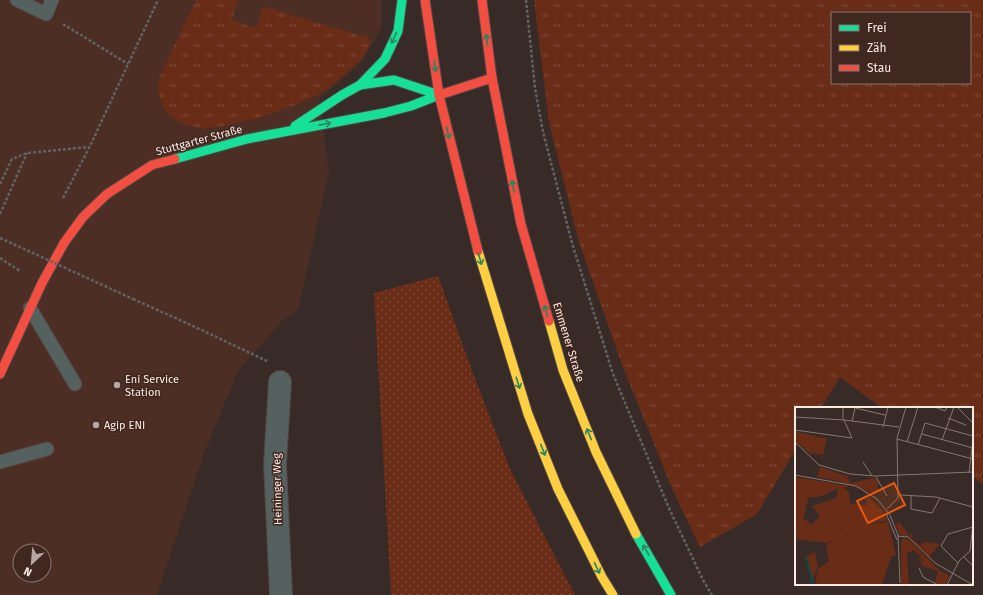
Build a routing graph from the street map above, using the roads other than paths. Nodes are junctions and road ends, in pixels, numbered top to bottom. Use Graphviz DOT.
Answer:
graph roads {
  1 [pos="17,0"];
  2 [pos="52,0"];
  3 [pos="402,0"];
  4 [pos="425,0"];
  5 [pos="482,0"];
  6 [pos="492,78"];
  7 [pos="360,85"];
  8 [pos="439,95"];
  9 [pos="287,131"];
  10 [pos="30,308"];
  11 [pos="0,374"];
  12 [pos="280,382"];
  13 [pos="75,384"];
  14 [pos="47,449"];
  15 [pos="0,462"];
  16 [pos="281,595"];
  17 [pos="613,595"];
  18 [pos="672,595"];
  1 -- 2 [label="lane"];
  3 -- 7 [label="main road, one-way"];
  4 -- 8 [label="main road, one-way"];
  6 -- 5 [label="main road, Emmener Straße, one-way"];
  6 -- 8 [label="main road, Stuttgarter Straße"];
  18 -- 6 [label="main road, Emmener Straße, one-way"];
  7 -- 8 [label="main road"];
  7 -- 9 [label="main road"];
  9 -- 8 [label="main road, Stuttgarter Straße, one-way"];
  8 -- 17 [label="main road, one-way"];
  9 -- 10 [label="main road, Stuttgarter Straße"];
  10 -- 11 [label="main road, Stuttgarter Straße"];
  10 -- 13 [label="lane"];
  12 -- 16 [label="street, Heininger Weg"];
  14 -- 15 [label="lane"];
}
